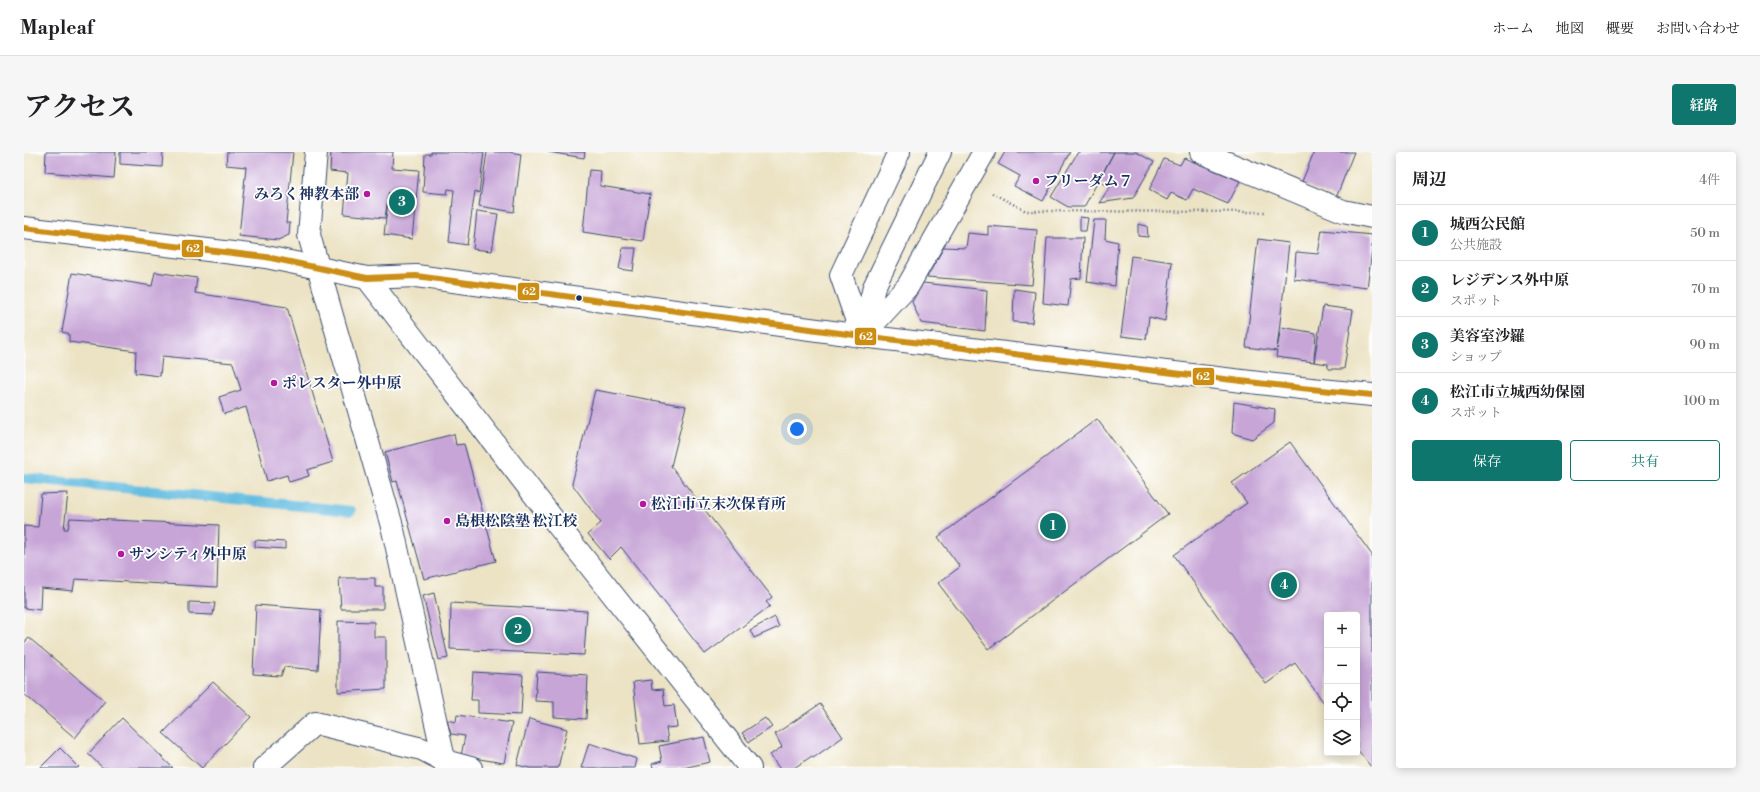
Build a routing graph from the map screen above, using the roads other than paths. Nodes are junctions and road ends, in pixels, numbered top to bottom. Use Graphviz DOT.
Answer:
graph roads {
  1 [pos="316,152"];
  2 [pos="900,152"];
  3 [pos="940,152"];
  4 [pos="984,152"];
  5 [pos="1201,152"];
  6 [pos="1372,217"];
  7 [pos="24,228"];
  8 [pos="318,269"];
  9 [pos="367,278"];
  10 [pos="862,336"];
  11 [pos="1372,395"];
  12 [pos="446,764"];
  13 [pos="264,768"];
  14 [pos="472,768"];
  15 [pos="750,768"];
  1 -- 8 [label="street"];
  2 -- 10 [label="street"];
  3 -- 10 [label="street"];
  4 -- 10 [label="street"];
  5 -- 6 [label="street"];
  7 -- 8 [label="street"];
  8 -- 9 [label="street"];
  8 -- 12 [label="street"];
  9 -- 10 [label="street"];
  9 -- 15 [label="street"];
  10 -- 11 [label="street"];
  12 -- 13 [label="street"];
  12 -- 14 [label="street"];
}
